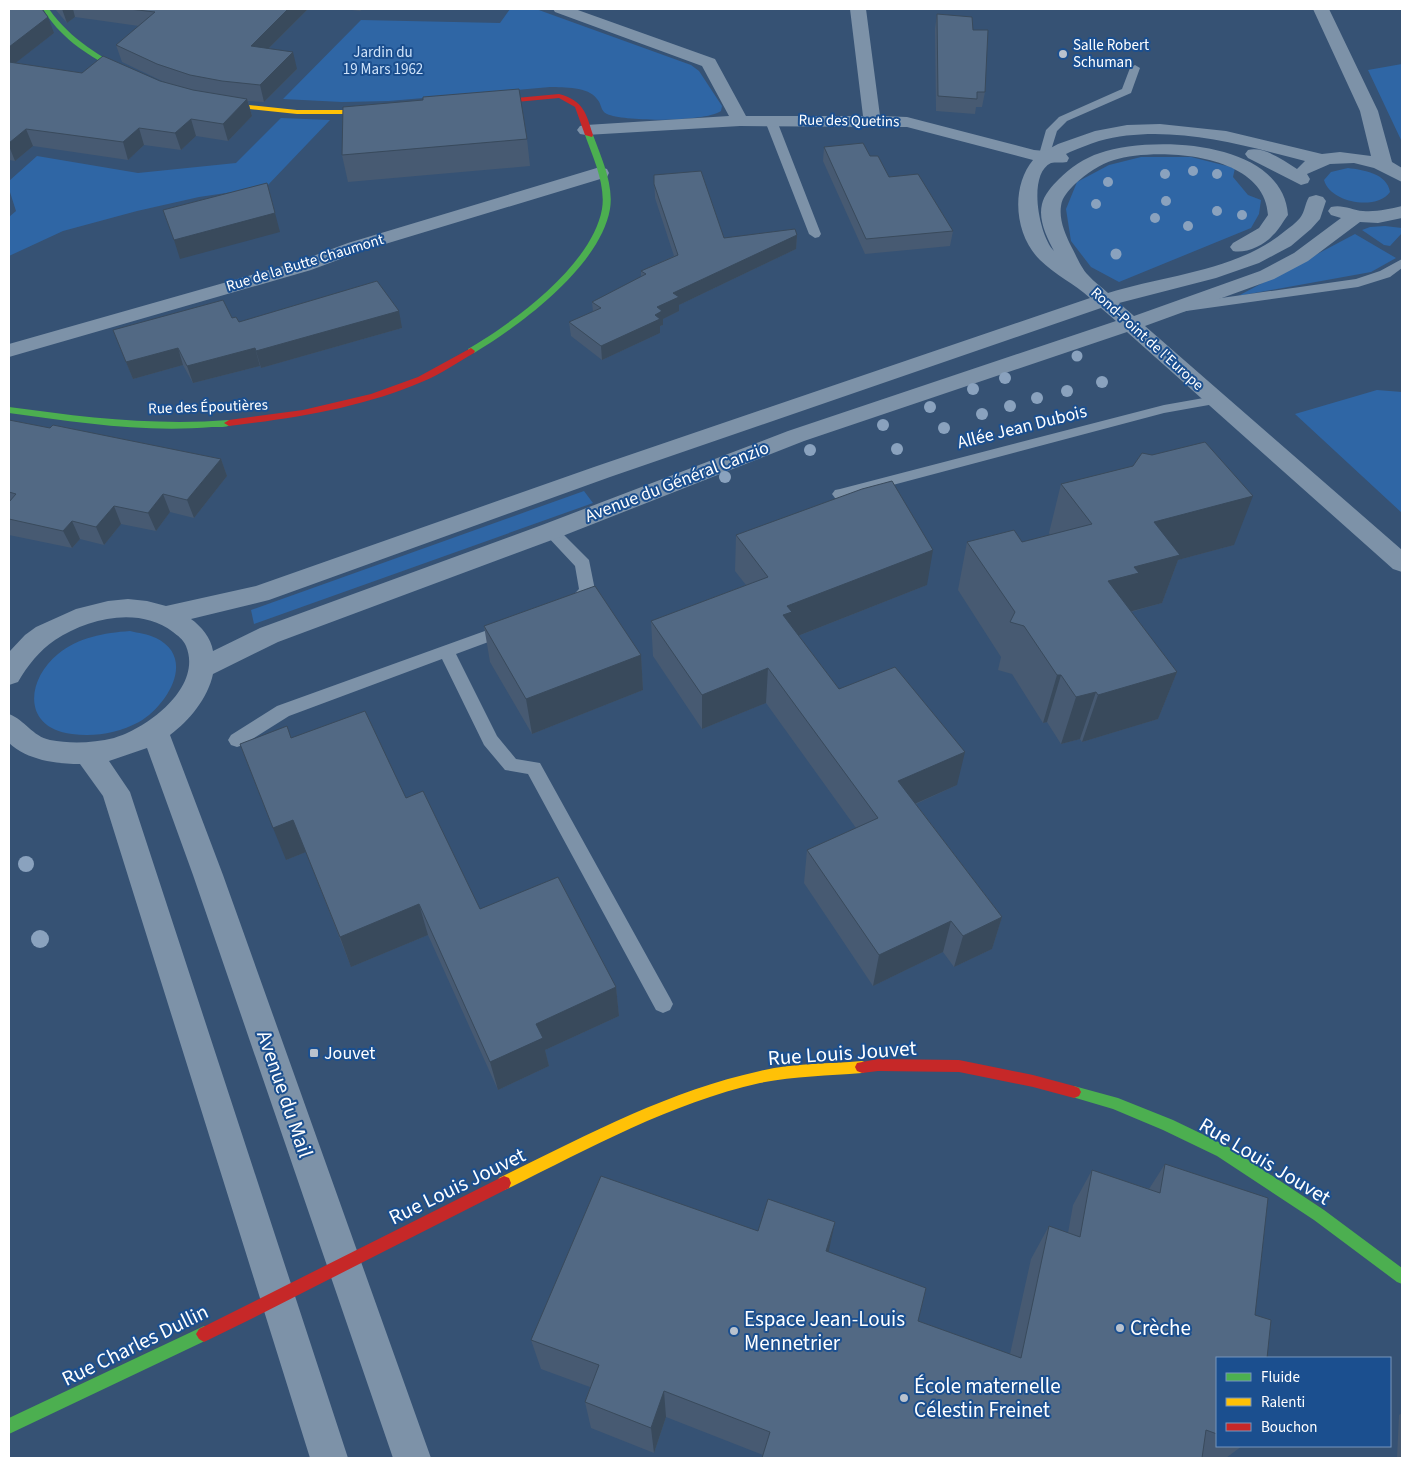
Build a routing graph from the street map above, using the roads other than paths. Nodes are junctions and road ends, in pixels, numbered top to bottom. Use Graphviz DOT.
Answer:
graph roads {
  1 [pos="46,9"];
  2 [pos="561,9"];
  3 [pos="858,9"];
  4 [pos="1321,9"];
  5 [pos="1135,68"];
  6 [pos="145,81"];
  7 [pos="204,101"];
  8 [pos="470,104"];
  9 [pos="395,111"];
  10 [pos="1368,111"];
  11 [pos="740,121"];
  12 [pos="771,121"];
  13 [pos="872,121"];
  14 [pos="586,130"];
  15 [pos="1044,158"];
  16 [pos="1331,159"];
  17 [pos="1383,165"];
  18 [pos="600,173"];
  19 [pos="1402,176"];
  20 [pos="1300,179"];
  21 [pos="1316,200"];
  22 [pos="1356,216"];
  23 [pos="1398,216"];
  24 [pos="815,234"];
  25 [pos="1057,235"];
  26 [pos="1402,263"];
  27 [pos="1079,278"];
  28 [pos="1132,292"];
  29 [pos="1167,312"];
  30 [pos="9,351"];
  31 [pos="1215,400"];
  32 [pos="9,410"];
  33 [pos="840,494"];
  34 [pos="550,531"];
  35 [pos="1402,563"];
  36 [pos="558,611"];
  37 [pos="166,615"];
  38 [pos="520,624"];
  39 [pos="19,649"];
  40 [pos="446,651"];
  41 [pos="202,668"];
  42 [pos="9,675"];
  43 [pos="9,725"];
  44 [pos="155,731"];
  45 [pos="236,740"];
  46 [pos="88,754"];
  47 [pos="663,1004"];
  48 [pos="344,1264"];
  49 [pos="1402,1278"];
  50 [pos="279,1298"];
  51 [pos="9,1426"];
  52 [pos="329,1458"];
  53 [pos="412,1458"];
  1 -- 6 [label="street"];
  2 -- 11 [label="street"];
  3 -- 13 [label="street"];
  4 -- 10 [label="street"];
  5 -- 15 [label="lane"];
  7 -- 9 [label="street"];
  8 -- 14 [label="street, Rue des Époutières"];
  10 -- 16 [label="street"];
  10 -- 17 [label="street"];
  11 -- 12 [label="street, Rue des Quetins"];
  11 -- 14 [label="street, Rue des Quetins"];
  12 -- 13 [label="street, Rue des Quetins"];
  12 -- 24 [label="lane"];
  13 -- 15 [label="street, Rue des Quetins"];
  14 -- 18 [label="street, Rue des Époutières"];
  15 -- 16 [label="street"];
  15 -- 20 [label="street"];
  15 -- 25 [label="street, Rond-Point de l'Europe"];
  15 -- 27 [label="street, Rond-Point de l'Europe"];
  16 -- 17 [label="street"];
  16 -- 20 [label="street"];
  17 -- 19 [label="street"];
  18 -- 30 [label="street, Rue de la Butte Chaumont"];
  18 -- 32 [label="street, Rue des Époutières"];
  20 -- 21 [label="street"];
  21 -- 22 [label="street"];
  21 -- 28 [label="street, Rond-Point de l'Europe"];
  22 -- 23 [label="street"];
  22 -- 29 [label="street"];
  25 -- 27 [label="street, Rond-Point de l'Europe"];
  25 -- 28 [label="street, Rond-Point de l'Europe"];
  26 -- 29 [label="lane"];
  27 -- 31 [label="street, Rond-Point de l'Europe"];
  28 -- 37 [label="street, Avenue du Général Canzio"];
  29 -- 34 [label="street, Avenue du Général Canzio"];
  31 -- 33 [label="lane, Allée Jean Dubois"];
  31 -- 35 [label="street, Rond-Point de l'Europe"];
  34 -- 36 [label="lane"];
  34 -- 41 [label="street, Avenue du Général Canzio"];
  37 -- 39 [label="street"];
  37 -- 41 [label="street"];
  38 -- 40 [label="lane"];
  39 -- 42 [label="street"];
  40 -- 45 [label="lane"];
  40 -- 47 [label="lane"];
  41 -- 44 [label="street"];
  43 -- 46 [label="street"];
  44 -- 46 [label="street"];
  44 -- 48 [label="street, Avenue du Mail"];
  46 -- 50 [label="street"];
  48 -- 49 [label="street, Rue Louis Jouvet"];
  48 -- 50 [label="street, Rue Louis Jouvet"];
  48 -- 53 [label="street, Avenue du Mail"];
  50 -- 51 [label="street, Rue Charles Dullin"];
  50 -- 52 [label="street"];
}
